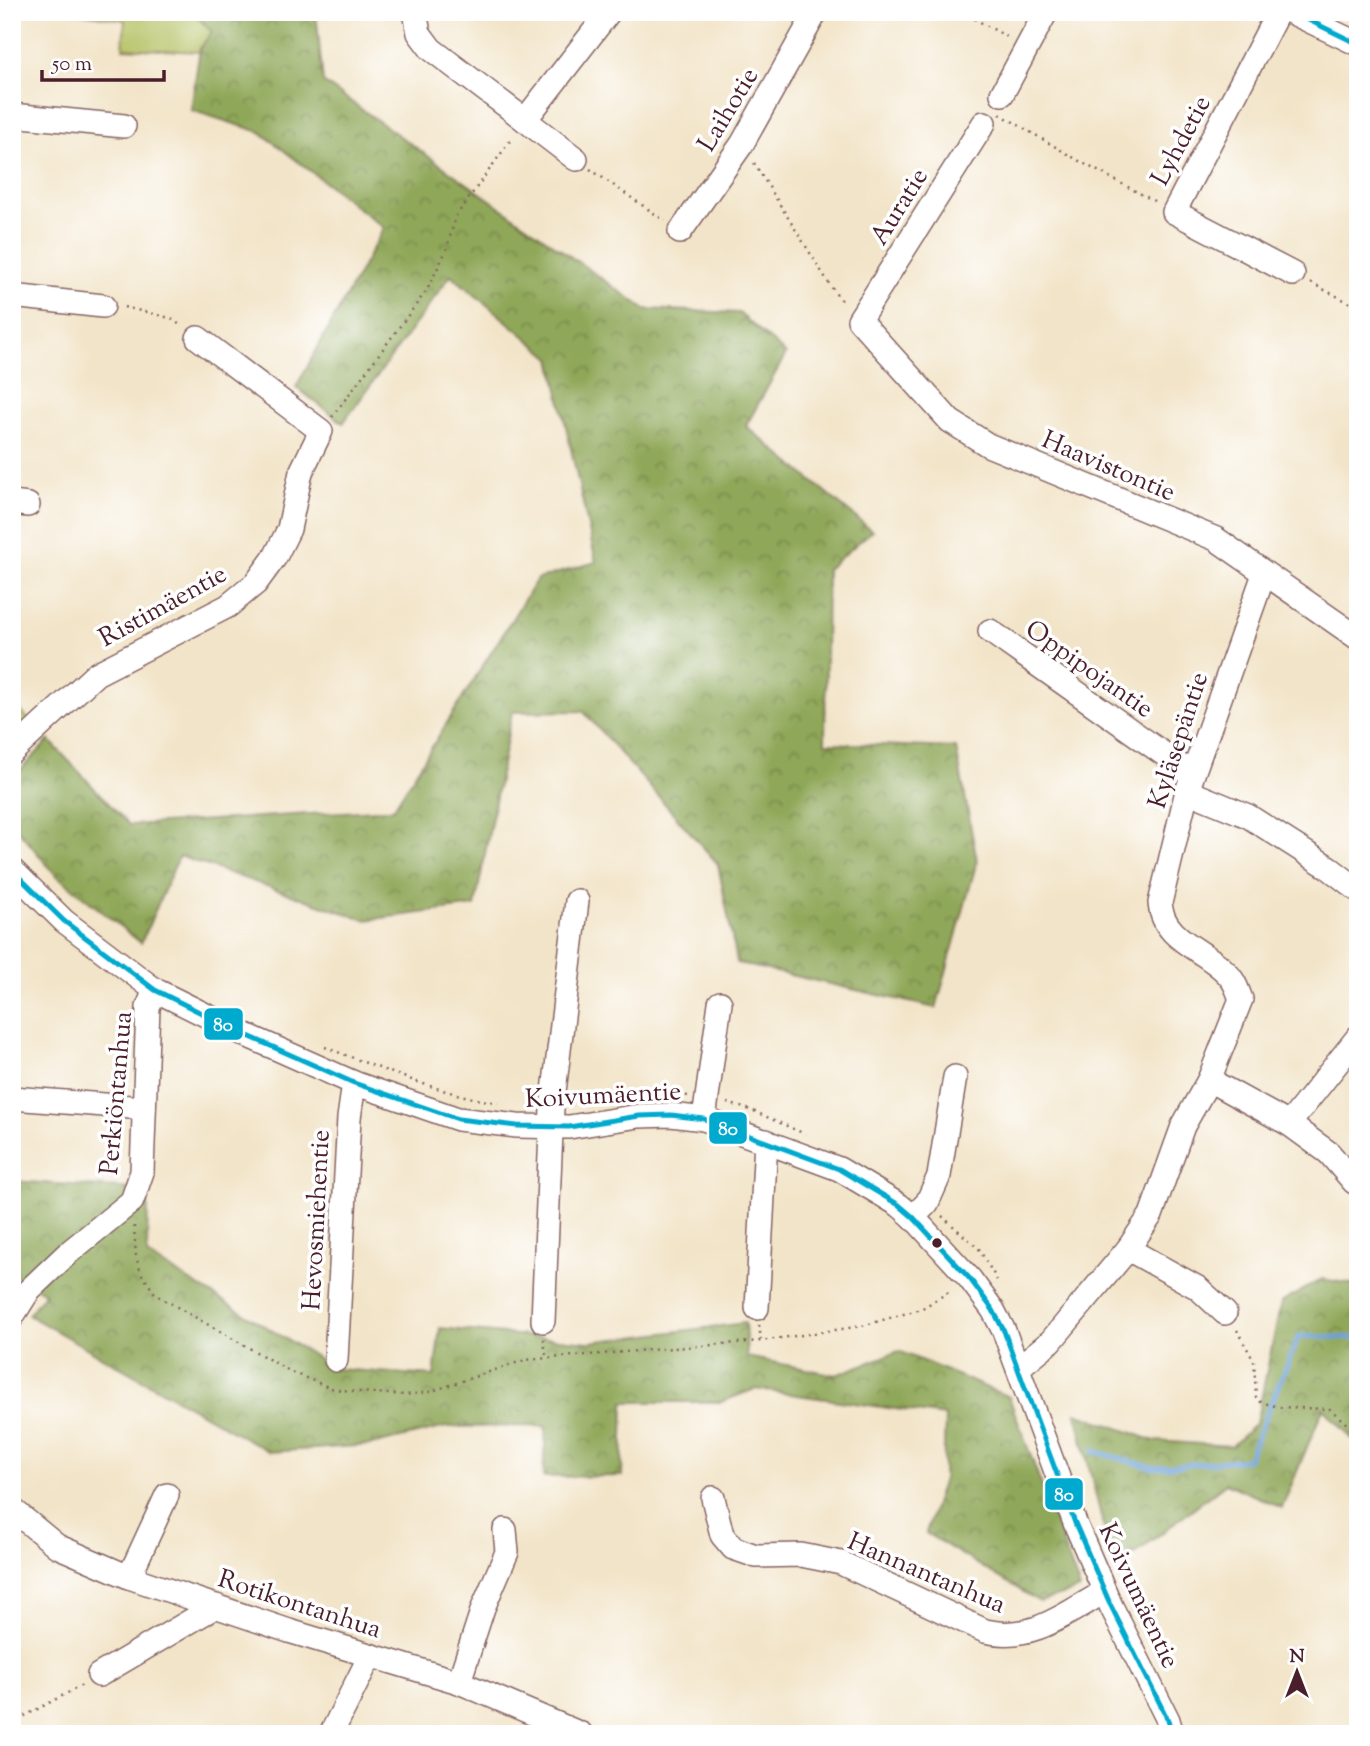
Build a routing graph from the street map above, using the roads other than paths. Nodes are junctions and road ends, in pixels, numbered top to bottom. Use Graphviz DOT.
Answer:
graph roads {
  1 [pos="415,12"];
  2 [pos="609,12"];
  3 [pos="816,12"];
  4 [pos="1045,12"];
  5 [pos="1278,12"];
  6 [pos="1291,12"];
  7 [pos="1358,44"];
  8 [pos="12,115"];
  9 [pos="525,120"];
  10 [pos="124,127"];
  11 [pos="576,159"];
  12 [pos="680,232"];
  13 [pos="1293,274"];
  14 [pos="12,296"];
  15 [pos="103,306"];
  16 [pos="859,320"];
  17 [pos="198,338"];
  18 [pos="1264,575"];
  19 [pos="990,631"];
  20 [pos="1358,638"];
  21 [pos="12,752"];
  22 [pos="1189,783"];
  23 [pos="17,861"];
  24 [pos="1358,890"];
  25 [pos="577,901"];
  26 [pos="155,990"];
  27 [pos="720,1003"];
  28 [pos="1358,1037"];
  29 [pos="955,1077"];
  30 [pos="1209,1080"];
  31 [pos="354,1083"];
  32 [pos="12,1098"];
  33 [pos="144,1108"];
  34 [pos="706,1108"];
  35 [pos="1289,1124"];
  36 [pos="551,1128"];
  37 [pos="766,1141"];
  38 [pos="1354,1182"];
  39 [pos="920,1210"];
  40 [pos="1128,1248"];
  41 [pos="757,1308"];
  42 [pos="1225,1313"];
  43 [pos="12,1317"];
  44 [pos="543,1321"];
  45 [pos="336,1360"];
  46 [pos="1018,1368"];
  47 [pos="167,1495"];
  48 [pos="713,1498"];
  49 [pos="12,1509"];
  50 [pos="505,1530"];
  51 [pos="129,1577"];
  52 [pos="1104,1592"];
  53 [pos="216,1606"];
  54 [pos="370,1656"];
  55 [pos="99,1675"];
  56 [pos="459,1682"];
  57 [pos="331,1734"];
  58 [pos="581,1734"];
  59 [pos="1172,1734"];
  1 -- 9 [label="street"];
  2 -- 9 [label="street"];
  3 -- 12 [label="street, Laihotie"];
  4 -- 16 [label="street, Auratie"];
  5 -- 13 [label="street, Lyhdetie"];
  6 -- 7 [label="street"];
  8 -- 10 [label="street"];
  9 -- 11 [label="street"];
  14 -- 15 [label="street"];
  16 -- 18 [label="street, Haavistontie"];
  17 -- 21 [label="street, Ristimäentie"];
  18 -- 20 [label="street, Haavistontie"];
  18 -- 22 [label="street, Kyläsepäntie"];
  19 -- 22 [label="street, Oppipojantie"];
  22 -- 24 [label="street, Oppipojantie"];
  22 -- 30 [label="street, Kyläsepäntie"];
  23 -- 26 [label="street, Koivumäentie"];
  25 -- 36 [label="street"];
  26 -- 31 [label="street, Koivumäentie"];
  26 -- 33 [label="street, Perkiöntanhua"];
  27 -- 34 [label="street"];
  28 -- 35 [label="street"];
  29 -- 39 [label="street"];
  30 -- 35 [label="street"];
  30 -- 40 [label="street, Kyläsepäntie"];
  31 -- 36 [label="street, Koivumäentie"];
  31 -- 45 [label="street, Hevosmiehentie"];
  32 -- 33 [label="street"];
  33 -- 43 [label="street, Perkiöntanhua"];
  34 -- 36 [label="street, Koivumäentie"];
  34 -- 37 [label="street, Koivumäentie"];
  35 -- 38 [label="street"];
  36 -- 44 [label="street"];
  37 -- 39 [label="street, Koivumäentie"];
  37 -- 41 [label="street"];
  39 -- 46 [label="street, Koivumäentie"];
  40 -- 42 [label="street"];
  40 -- 46 [label="street, Kyläsepäntie"];
  46 -- 52 [label="street, Koivumäentie"];
  47 -- 51 [label="street"];
  48 -- 52 [label="street, Hannantanhua"];
  49 -- 51 [label="street, Rotikontanhua"];
  50 -- 56 [label="street"];
  51 -- 53 [label="street, Rotikontanhua"];
  52 -- 59 [label="street, Koivumäentie"];
  53 -- 54 [label="street, Rotikontanhua"];
  53 -- 55 [label="street"];
  54 -- 56 [label="street, Rotikontanhua"];
  54 -- 57 [label="street"];
  56 -- 58 [label="street, Rotikontanhua"];
}
